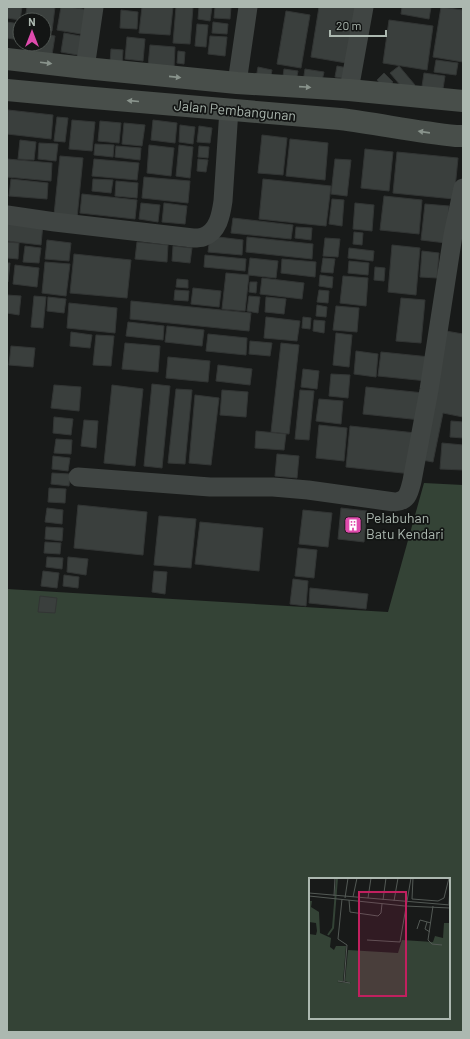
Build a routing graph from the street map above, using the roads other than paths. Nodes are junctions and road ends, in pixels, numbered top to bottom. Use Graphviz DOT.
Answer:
graph roads {
  1 [pos="94,7"];
  2 [pos="248,7"];
  3 [pos="364,7"];
  4 [pos="7,59"];
  5 [pos="85,68"];
  6 [pos="238,83"];
  7 [pos="7,90"];
  8 [pos="351,90"];
  9 [pos="463,101"];
  10 [pos="229,109"];
  11 [pos="463,136"];
  12 [pos="463,188"];
  13 [pos="7,215"];
  14 [pos="78,477"];
  1 -- 5 [label="street"];
  2 -- 6 [label="street"];
  3 -- 8 [label="street"];
  4 -- 5 [label="main road, Jalan Pembangunan, one-way"];
  5 -- 6 [label="main road, Jalan Pembangunan, one-way"];
  6 -- 8 [label="main road, Jalan Pembangunan, one-way"];
  10 -- 7 [label="main road, Jalan Pembangunan, one-way"];
  8 -- 9 [label="main road, Jalan Pembangunan"];
  11 -- 10 [label="main road, Jalan Pembangunan, one-way"];
  10 -- 13 [label="street"];
  12 -- 14 [label="street"];
}
